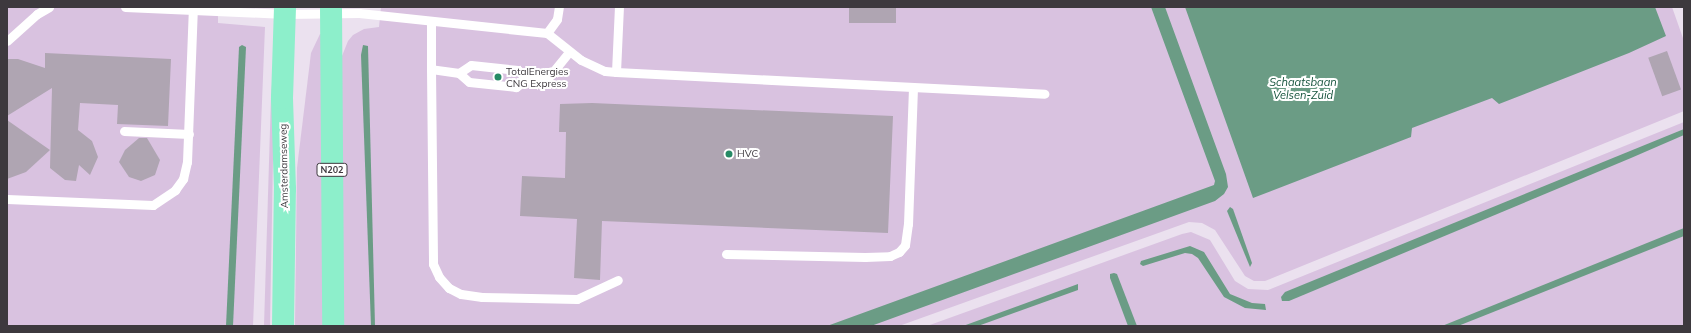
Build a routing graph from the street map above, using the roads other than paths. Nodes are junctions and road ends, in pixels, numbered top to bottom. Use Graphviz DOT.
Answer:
graph roads {
  1 [pos="49,7"];
  2 [pos="125,7"];
  3 [pos="559,7"];
  4 [pos="619,7"];
  5 [pos="193,8"];
  6 [pos="331,10"];
  7 [pos="285,11"];
  8 [pos="431,21"];
  9 [pos="547,32"];
  10 [pos="7,41"];
  11 [pos="569,52"];
  12 [pos="431,69"];
  13 [pos="616,72"];
  14 [pos="459,73"];
  15 [pos="526,80"];
  16 [pos="913,88"];
  17 [pos="1044,94"];
  18 [pos="124,131"];
  19 [pos="188,134"];
  20 [pos="7,199"];
  21 [pos="726,254"];
  22 [pos="618,280"];
  23 [pos="283,326"];
  24 [pos="333,326"];
  1 -- 10 [label="lane"];
  2 -- 5 [label="lane"];
  3 -- 9 [label="lane"];
  4 -- 13 [label="lane"];
  5 -- 7 [label="lane"];
  5 -- 19 [label="lane"];
  6 -- 7 [label="lane"];
  6 -- 8 [label="lane"];
  6 -- 24 [label="main road, N202"];
  7 -- 23 [label="main road, Amsterdamseweg"];
  8 -- 9 [label="lane"];
  8 -- 12 [label="lane"];
  9 -- 11 [label="lane"];
  11 -- 13 [label="lane"];
  11 -- 15 [label="lane"];
  12 -- 14 [label="lane"];
  12 -- 22 [label="lane"];
  13 -- 16 [label="lane"];
  14 -- 15 [label="lane"];
  14 -- 15 [label="lane"];
  16 -- 17 [label="lane"];
  16 -- 21 [label="lane"];
  18 -- 19 [label="lane"];
  19 -- 20 [label="lane"];
}
